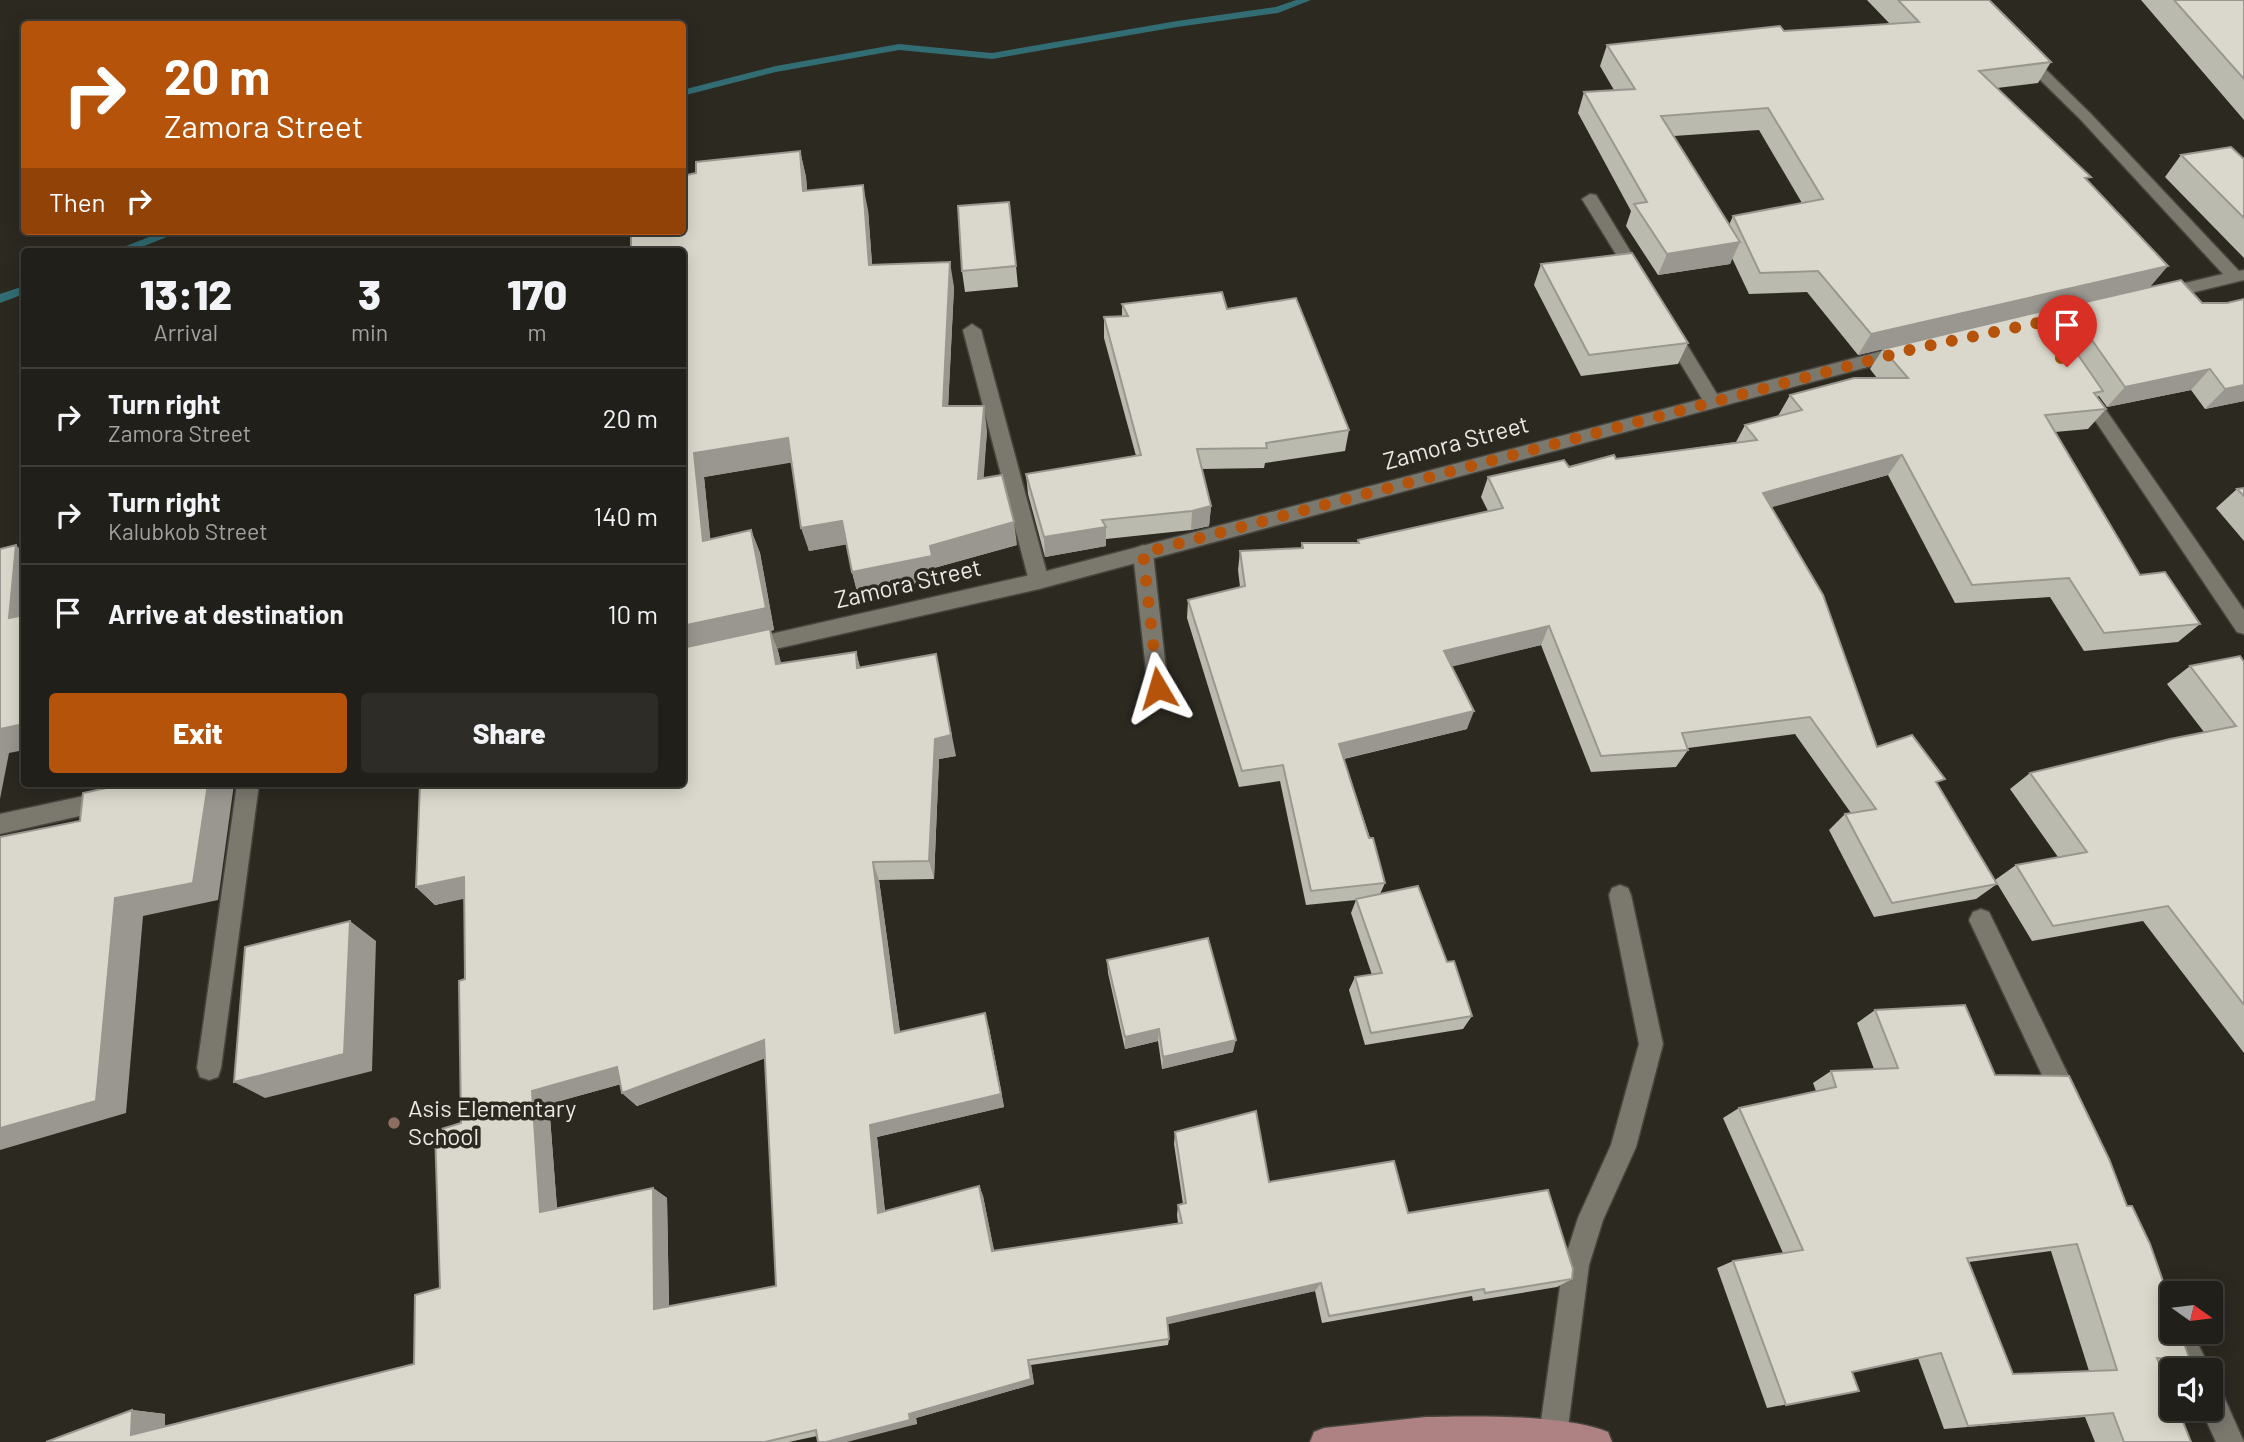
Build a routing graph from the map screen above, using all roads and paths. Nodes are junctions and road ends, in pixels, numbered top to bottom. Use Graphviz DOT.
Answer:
graph roads {
  1 [pos="2017,48"];
  2 [pos="1590,199"];
  3 [pos="2240,276"];
  4 [pos="1648,295"];
  5 [pos="2143,298"];
  6 [pos="1662,318"];
  7 [pos="972,330"];
  8 [pos="1926,347"];
  9 [pos="2076,380"];
  10 [pos="1713,402"];
  11 [pos="1143,553"];
  12 [pos="1039,581"];
  13 [pos="2238,606"];
  14 [pos="2244,625"];
  15 [pos="735,650"];
  16 [pos="1158,688"];
  17 [pos="247,787"];
  18 [pos="133,796"];
  19 [pos="0,824"];
  20 [pos="1620,895"];
  21 [pos="1981,920"];
  22 [pos="209,1068"];
  23 [pos="2076,1119"];
  24 [pos="2221,1421"];
  25 [pos="1553,1435"];
  26 [pos="1324,1442"];
  27 [pos="1598,1442"];
  28 [pos="2231,1442"];
  1 -- 3 [label="street"];
  2 -- 4 [label="street"];
  3 -- 5 [label="street"];
  6 -- 10 [label="street"];
  7 -- 12 [label="street"];
  8 -- 10 [label="street, Zamora Street"];
  9 -- 13 [label="street"];
  10 -- 11 [label="street, Zamora Street"];
  11 -- 12 [label="street, Zamora Street"];
  11 -- 16 [label="street"];
  12 -- 15 [label="street, Zamora Street"];
  13 -- 14 [label="street"];
  17 -- 22 [label="street"];
  18 -- 19 [label="street"];
  20 -- 25 [label="street"];
  21 -- 23 [label="street"];
  24 -- 28 [label="street"];
  25 -- 26 [label="main road"];
  25 -- 27 [label="main road"];
}
